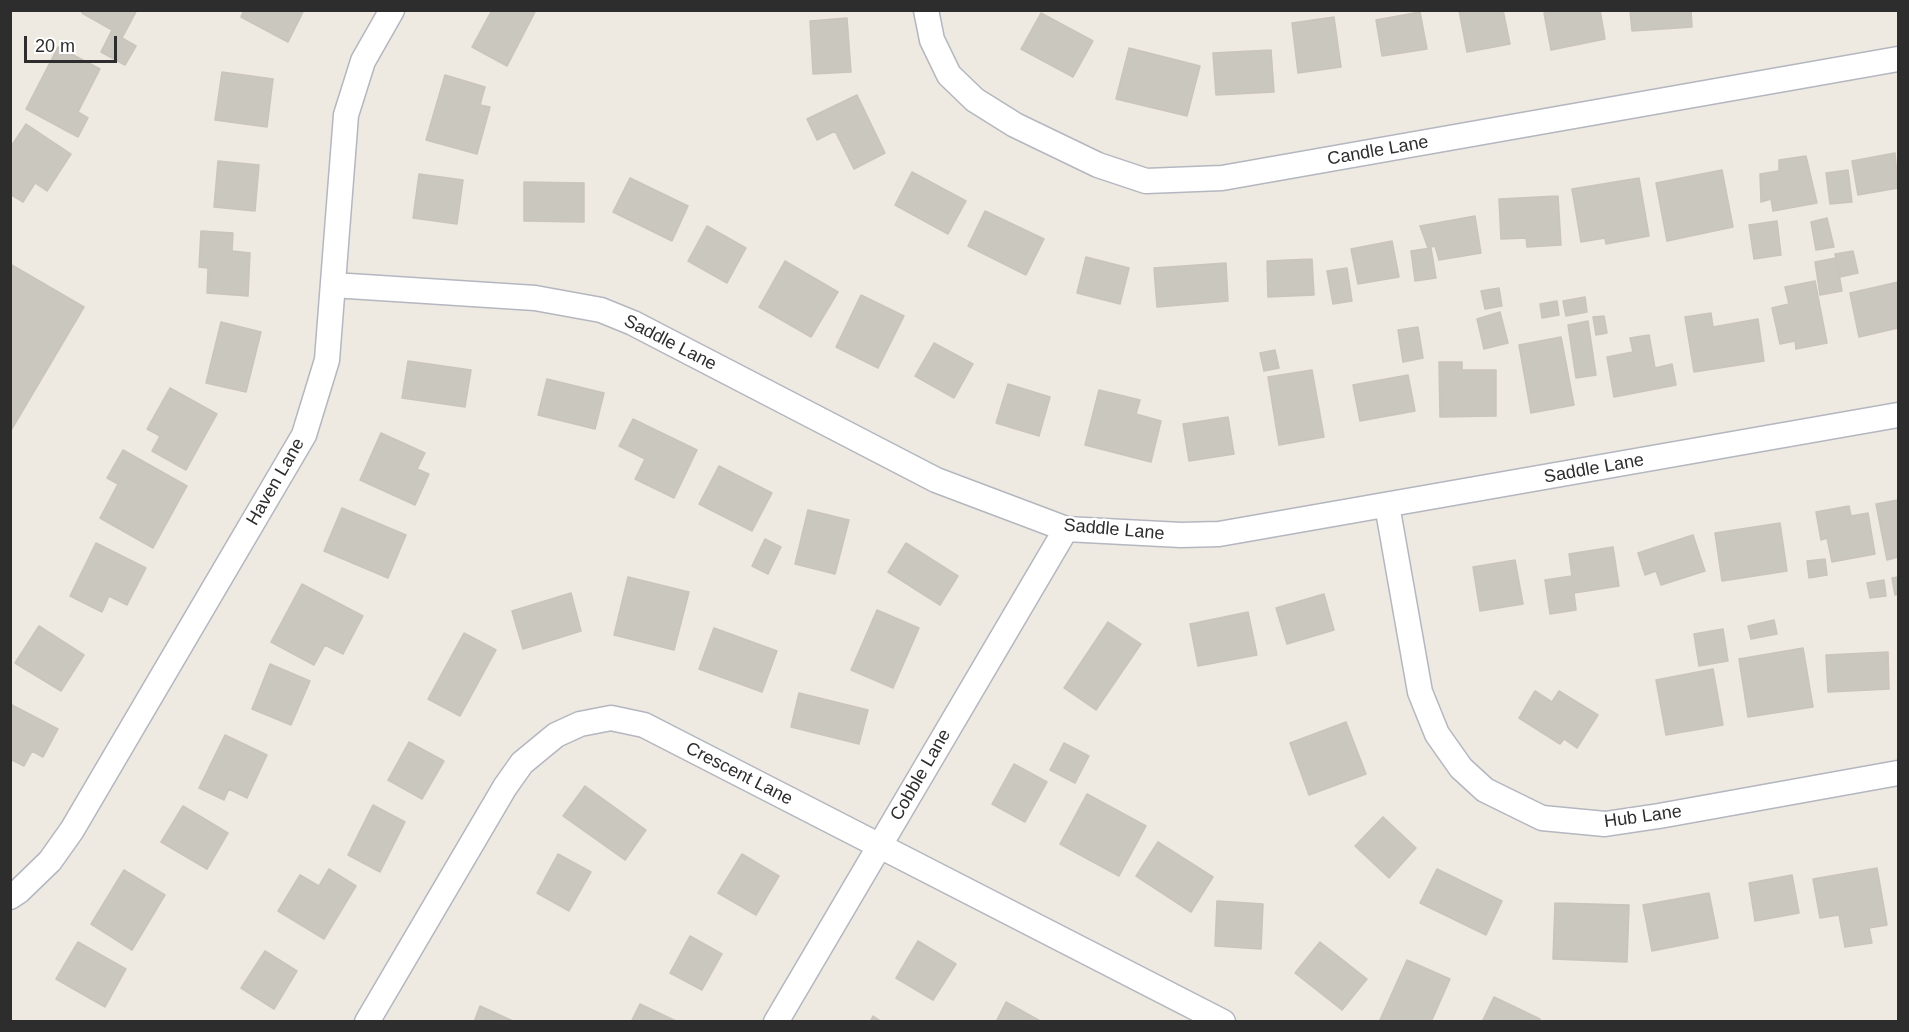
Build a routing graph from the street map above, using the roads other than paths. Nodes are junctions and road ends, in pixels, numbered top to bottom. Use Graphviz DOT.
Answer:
graph roads {
  1 [pos="392,10"];
  2 [pos="926,10"];
  3 [pos="1899,59"];
  4 [pos="333,285"];
  5 [pos="1899,415"];
  6 [pos="1387,505"];
  7 [pos="1066,529"];
  8 [pos="1899,773"];
  9 [pos="880,846"];
  10 [pos="10,897"];
  11 [pos="367,1022"];
  12 [pos="776,1022"];
  13 [pos="1223,1022"];
  1 -- 4 [label="street, Haven Lane"];
  2 -- 3 [label="street, Candle Lane"];
  4 -- 7 [label="street, Saddle Lane"];
  4 -- 10 [label="street, Haven Lane"];
  5 -- 6 [label="street, Saddle Lane"];
  6 -- 7 [label="street, Saddle Lane"];
  6 -- 8 [label="street, Hub Lane"];
  7 -- 9 [label="street, Cobble Lane"];
  9 -- 11 [label="street, Crescent Lane"];
  9 -- 12 [label="street, Cobble Lane"];
  9 -- 13 [label="street, Crescent Lane"];
}
